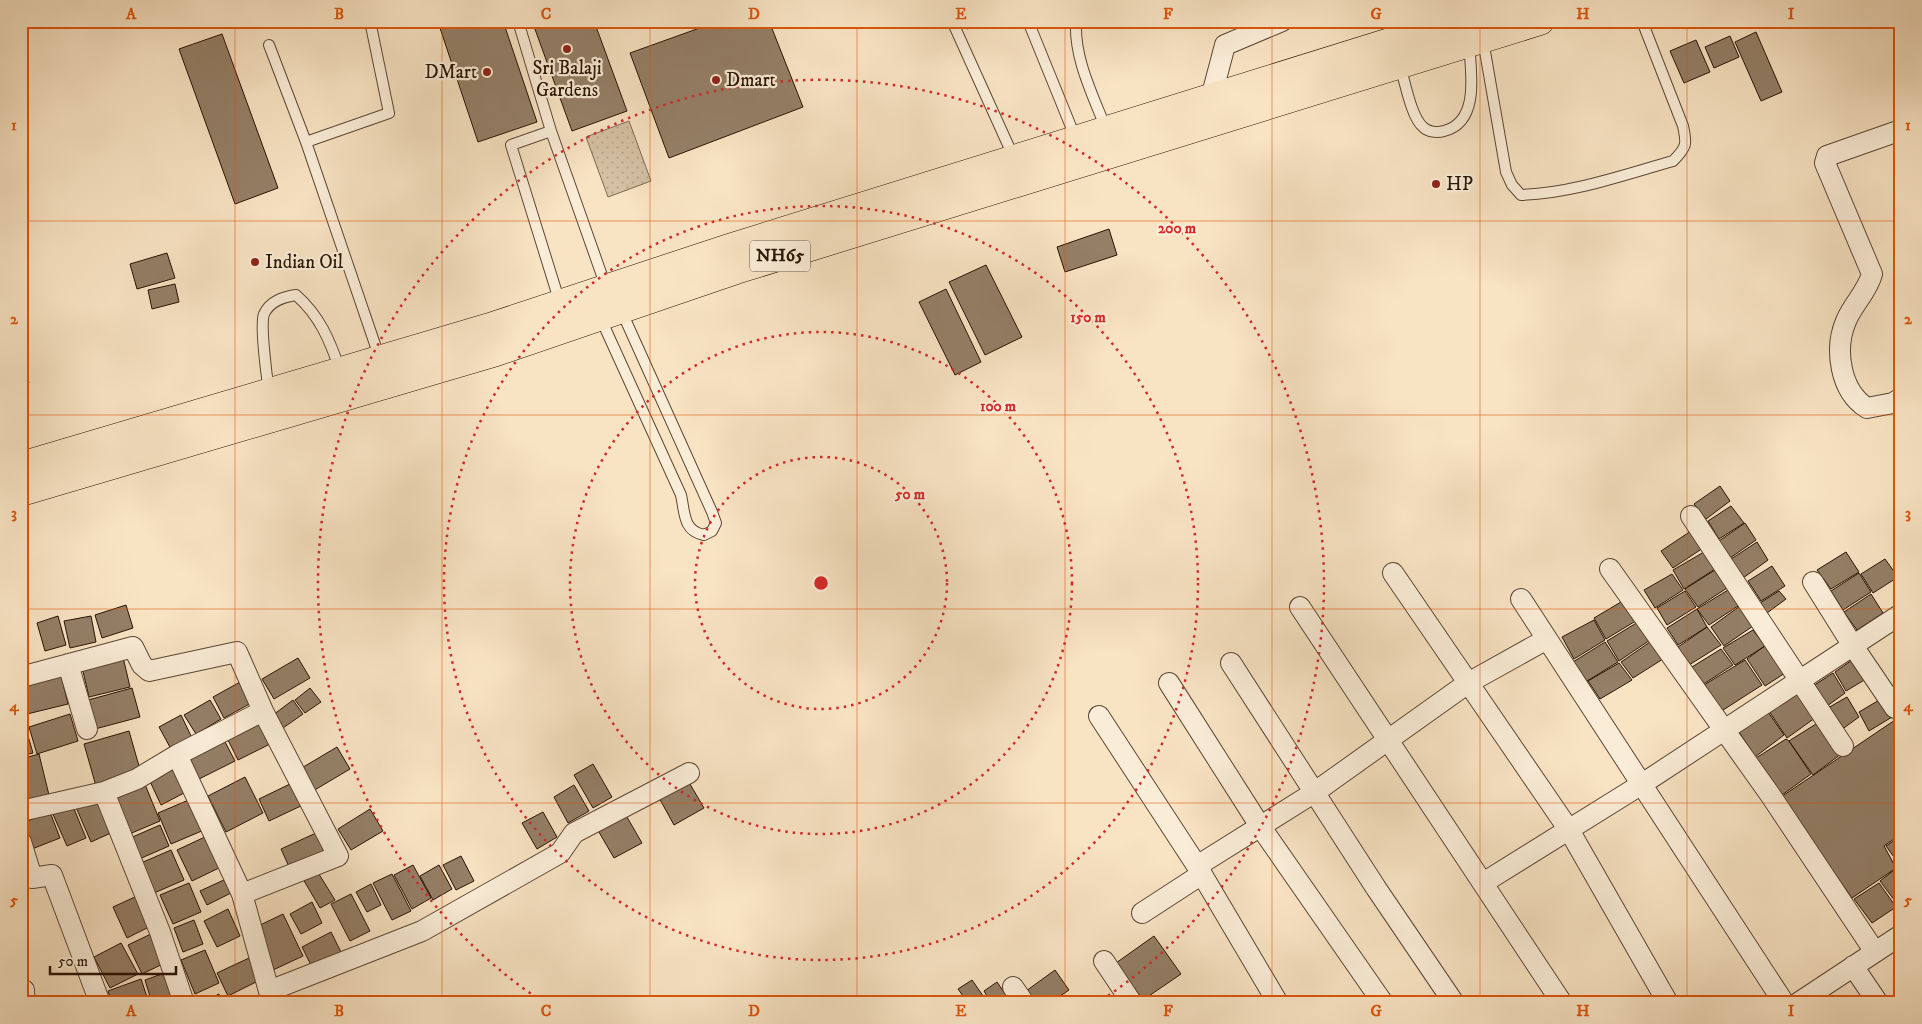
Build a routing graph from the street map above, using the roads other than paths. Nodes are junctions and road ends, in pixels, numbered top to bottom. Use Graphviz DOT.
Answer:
graph roads {
  1 [pos="370,21"];
  2 [pos="518,21"];
  3 [pos="952,21"];
  4 [pos="1028,21"];
  5 [pos="1076,21"];
  6 [pos="1282,21"];
  7 [pos="1540,21"];
  8 [pos="1642,21"];
  9 [pos="1470,34"];
  10 [pos="269,45"];
  11 [pos="1400,65"];
  12 [pos="1211,98"];
  13 [pos="1107,130"];
  14 [pos="1901,130"];
  15 [pos="551,131"];
  16 [pos="1077,140"];
  17 [pos="306,142"];
  18 [pos="1014,159"];
  19 [pos="560,304"];
  20 [pos="609,305"];
  21 [pos="381,360"];
  22 [pos="341,372"];
  23 [pos="269,393"];
  24 [pos="1901,398"];
  25 [pos="21,466"];
  26 [pos="21,492"];
  27 [pos="1691,516"];
  28 [pos="1610,569"];
  29 [pos="1393,573"];
  30 [pos="1813,582"];
  31 [pos="1521,599"];
  32 [pos="1300,607"];
  33 [pos="1901,614"];
  34 [pos="1547,639"];
  35 [pos="1853,646"];
  36 [pos="1231,662"];
  37 [pos="68,664"];
  38 [pos="21,677"];
  39 [pos="1798,681"];
  40 [pos="1169,683"];
  41 [pos="1468,683"];
  42 [pos="1896,708"];
  43 [pos="263,711"];
  44 [pos="1099,716"];
  45 [pos="87,729"];
  46 [pos="1724,730"];
  47 [pos="1387,739"];
  48 [pos="1843,746"];
  49 [pos="177,755"];
  50 [pos="689,774"];
  51 [pos="1642,784"];
  52 [pos="104,792"];
  53 [pos="1315,792"];
  54 [pos="21,811"];
  55 [pos="1260,826"];
  56 [pos="1570,830"];
  57 [pos="21,842"];
  58 [pos="1200,870"];
  59 [pos="1483,883"];
  60 [pos="242,894"];
  61 [pos="1142,913"];
  62 [pos="1901,935"];
  63 [pos="1875,952"];
  64 [pos="1104,960"];
  65 [pos="1854,966"];
  66 [pos="272,997"];
  67 [pos="100,1003"];
  68 [pos="184,1003"];
  69 [pos="1132,1003"];
  70 [pos="1278,1003"];
  71 [pos="1383,1003"];
  72 [pos="1454,1003"];
  73 [pos="1562,1003"];
  74 [pos="1668,1003"];
  75 [pos="1784,1003"];
  76 [pos="1798,1003"];
  77 [pos="1878,1003"];
  1 -- 17 [label="lane"];
  2 -- 15 [label="lane"];
  3 -- 18 [label="lane"];
  4 -- 16 [label="lane"];
  5 -- 13 [label="lane"];
  6 -- 12 [label="street"];
  7 -- 9 [label="highway, NH65"];
  8 -- 9 [label="lane"];
  9 -- 11 [label="highway, NH65"];
  9 -- 11 [label="lane"];
  9 -- 12 [label="highway, NH65"];
  10 -- 17 [label="lane"];
  11 -- 20 [label="highway, NH65"];
  12 -- 13 [label="highway, NH65"];
  13 -- 16 [label="highway, NH65"];
  14 -- 24 [label="street"];
  15 -- 19 [label="lane"];
  15 -- 20 [label="lane"];
  16 -- 18 [label="highway, NH65"];
  17 -- 21 [label="lane"];
  18 -- 20 [label="highway, NH65"];
  19 -- 20 [label="highway, NH65"];
  19 -- 21 [label="highway, NH65"];
  20 -- 20 [label="lane"];
  20 -- 26 [label="highway, NH65"];
  21 -- 22 [label="highway, NH65"];
  22 -- 23 [label="highway, NH65"];
  22 -- 23 [label="lane"];
  23 -- 25 [label="highway, NH65"];
  27 -- 39 [label="street"];
  28 -- 46 [label="street"];
  29 -- 41 [label="street"];
  30 -- 35 [label="street"];
  31 -- 34 [label="street"];
  32 -- 47 [label="street"];
  33 -- 35 [label="street"];
  34 -- 41 [label="street"];
  34 -- 51 [label="street"];
  35 -- 39 [label="street"];
  35 -- 42 [label="street"];
  36 -- 53 [label="street"];
  37 -- 38 [label="street"];
  37 -- 43 [label="street"];
  37 -- 45 [label="street"];
  39 -- 46 [label="street"];
  39 -- 48 [label="street"];
  40 -- 55 [label="street"];
  41 -- 47 [label="street"];
  41 -- 56 [label="street"];
  43 -- 49 [label="street"];
  43 -- 60 [label="street"];
  44 -- 58 [label="street"];
  46 -- 51 [label="street"];
  46 -- 63 [label="street"];
  47 -- 53 [label="street"];
  47 -- 59 [label="street"];
  49 -- 52 [label="street"];
  49 -- 60 [label="street"];
  50 -- 66 [label="street"];
  51 -- 56 [label="street"];
  51 -- 75 [label="street"];
  52 -- 54 [label="street"];
  52 -- 68 [label="street"];
  53 -- 55 [label="street"];
  53 -- 72 [label="street"];
  55 -- 58 [label="street"];
  55 -- 71 [label="street"];
  56 -- 59 [label="street"];
  56 -- 74 [label="street"];
  57 -- 67 [label="street"];
  58 -- 61 [label="street"];
  58 -- 70 [label="street"];
  59 -- 73 [label="street"];
  60 -- 66 [label="street"];
  62 -- 63 [label="street"];
  63 -- 65 [label="street"];
  64 -- 69 [label="street"];
  65 -- 76 [label="street"];
  65 -- 77 [label="street"];
}
